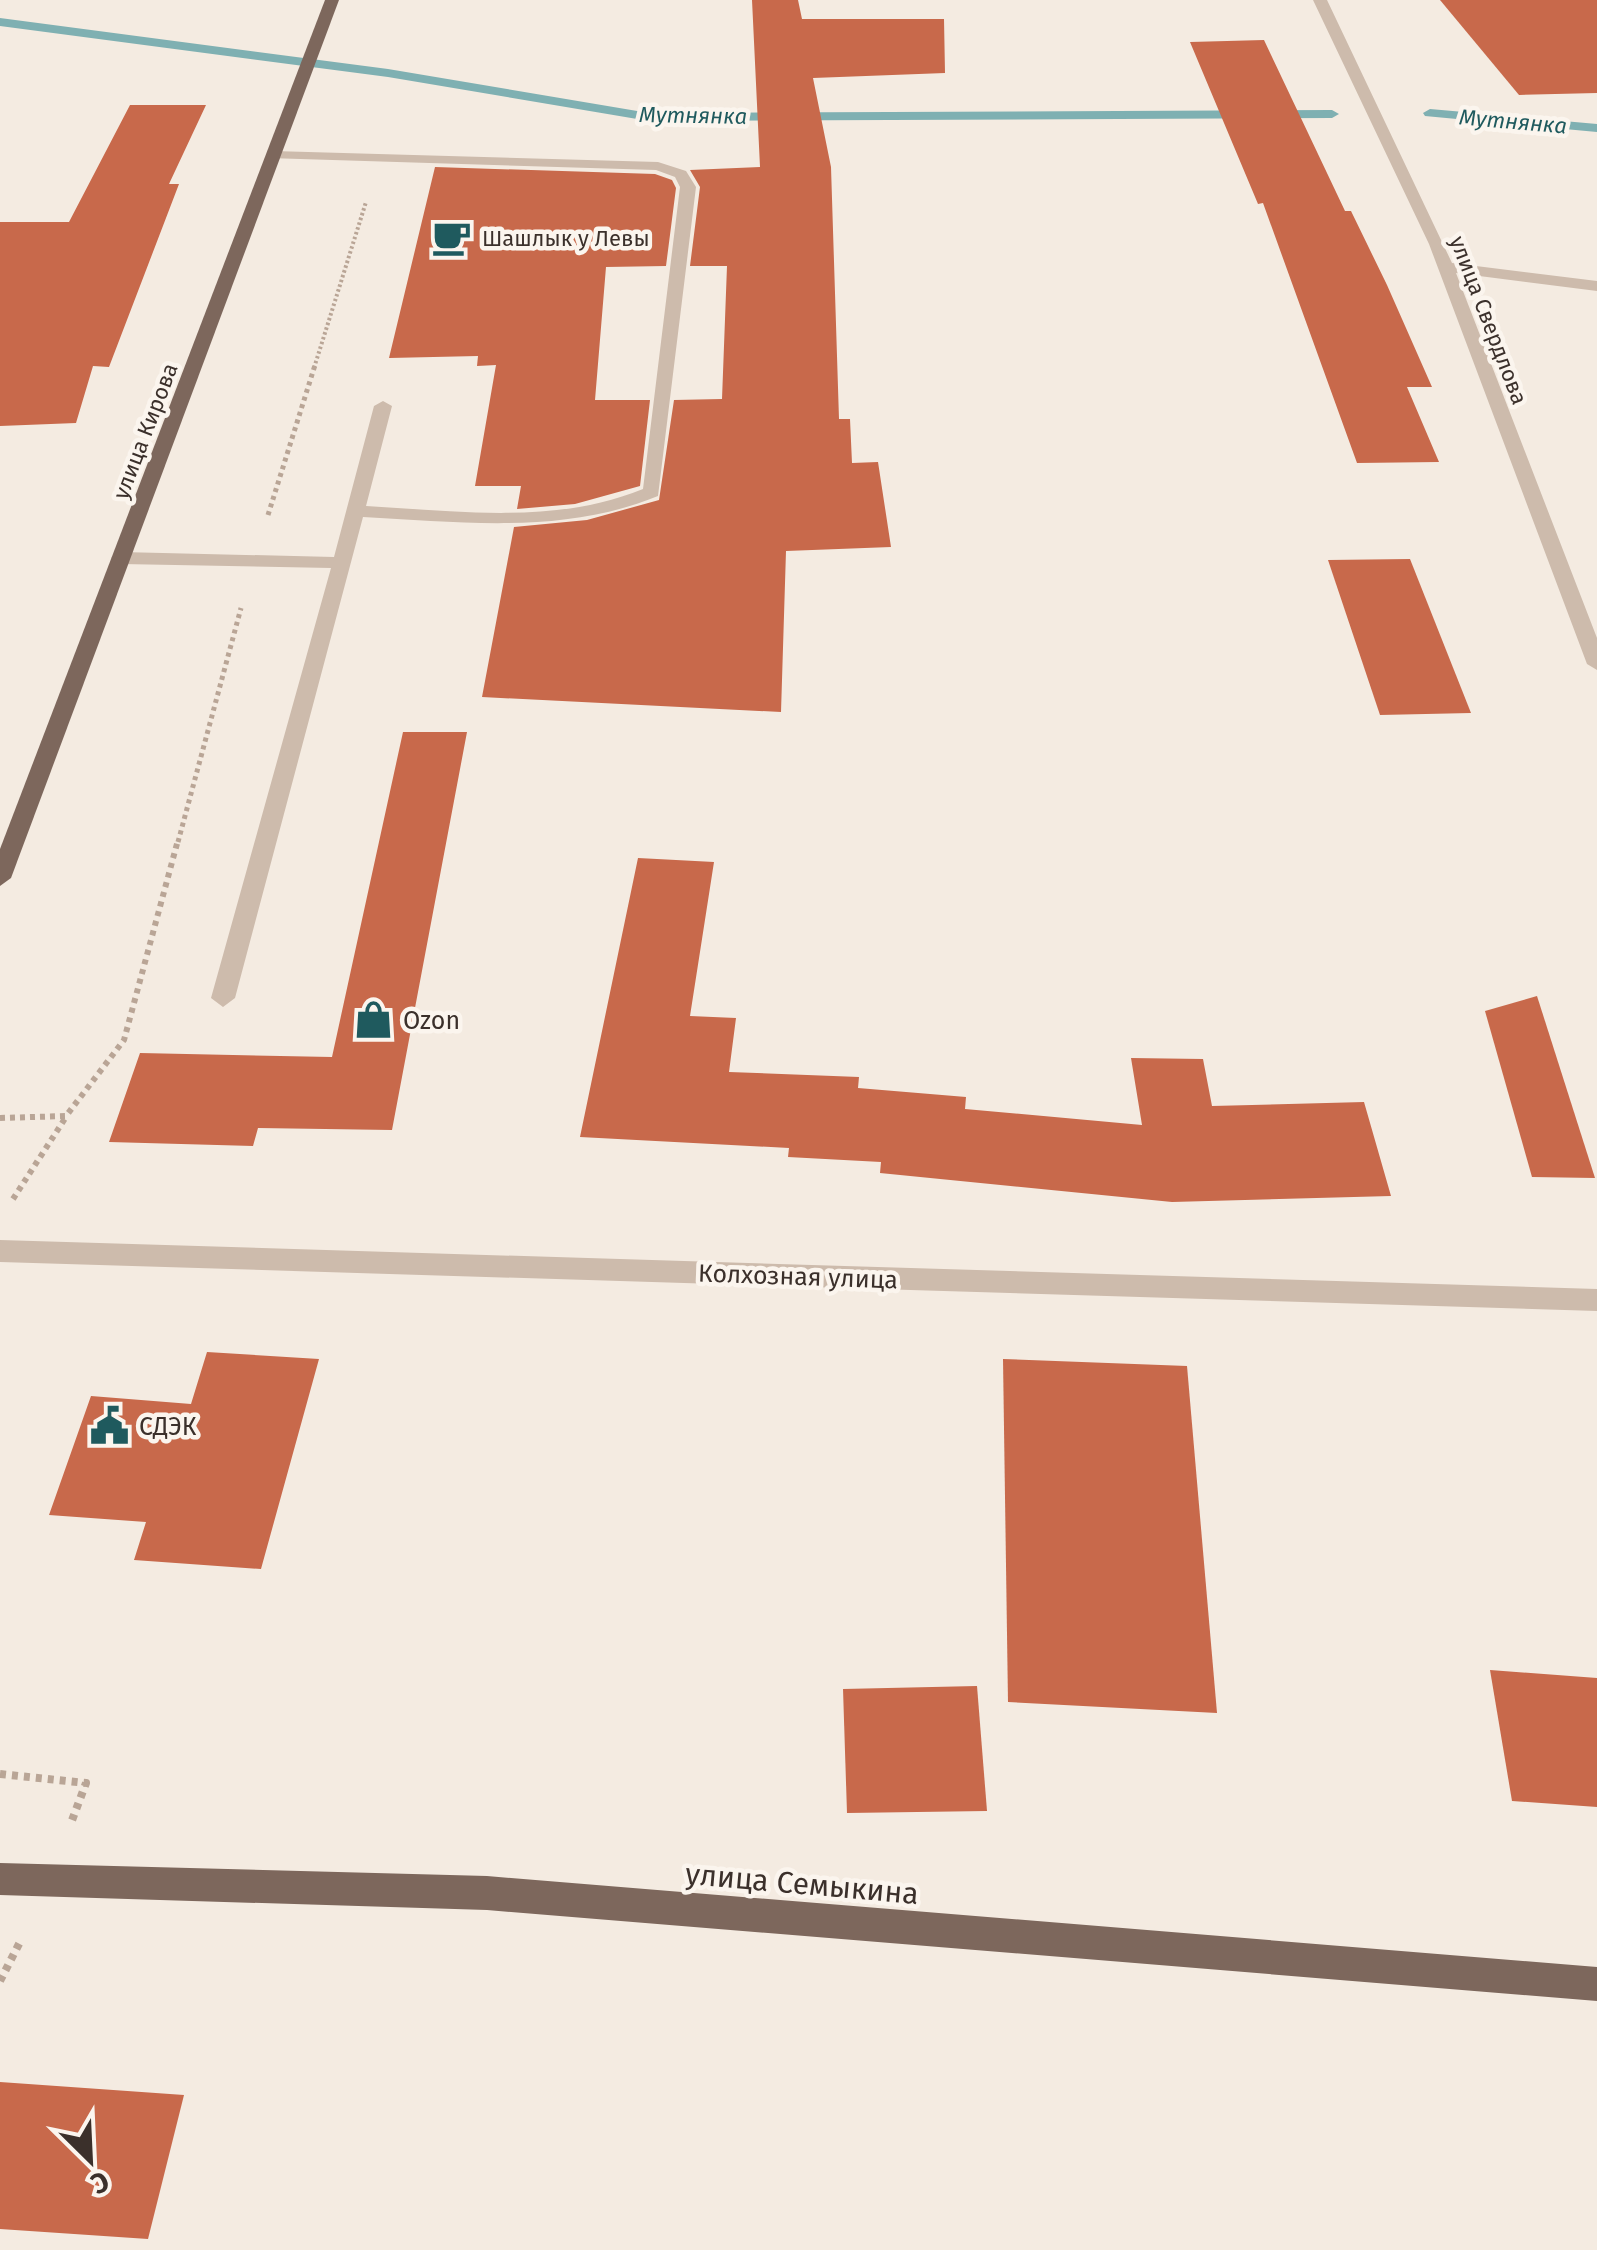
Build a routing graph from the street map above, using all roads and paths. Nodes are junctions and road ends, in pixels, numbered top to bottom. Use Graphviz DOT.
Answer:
graph roads {
  1 [pos="332,0"];
  2 [pos="1320,0"];
  3 [pos="274,155"];
  4 [pos="380,158"];
  5 [pos="1445,268"];
  6 [pos="1597,286"];
  7 [pos="383,406"];
  8 [pos="355,512"];
  9 [pos="121,558"];
  10 [pos="253,562"];
  11 [pos="342,563"];
  12 [pos="1597,664"];
  13 [pos="0,878"];
  14 [pos="223,998"];
  15 [pos="66,1116"];
  16 [pos="0,1118"];
  17 [pos="10,1206"];
  18 [pos="0,1252"];
  19 [pos="1597,1300"];
  20 [pos="0,1879"];
  21 [pos="1597,1984"];
  1 -- 3 [label="main road, улица Кирова"];
  2 -- 5 [label="street, улица Свердлова"];
  3 -- 4 [label="street"];
  3 -- 9 [label="main road, улица Кирова"];
  4 -- 8 [label="street"];
  4 -- 10 [label="path"];
  5 -- 6 [label="street"];
  5 -- 12 [label="street, улица Свердлова"];
  7 -- 8 [label="street"];
  8 -- 11 [label="street"];
  9 -- 10 [label="street"];
  9 -- 13 [label="main road, улица Кирова"];
  10 -- 11 [label="street"];
  10 -- 15 [label="path"];
  11 -- 14 [label="street"];
  15 -- 16 [label="path"];
  15 -- 17 [label="path"];
  18 -- 19 [label="street, Колхозная улица"];
  20 -- 21 [label="main road, улица Семыкина"];
}
